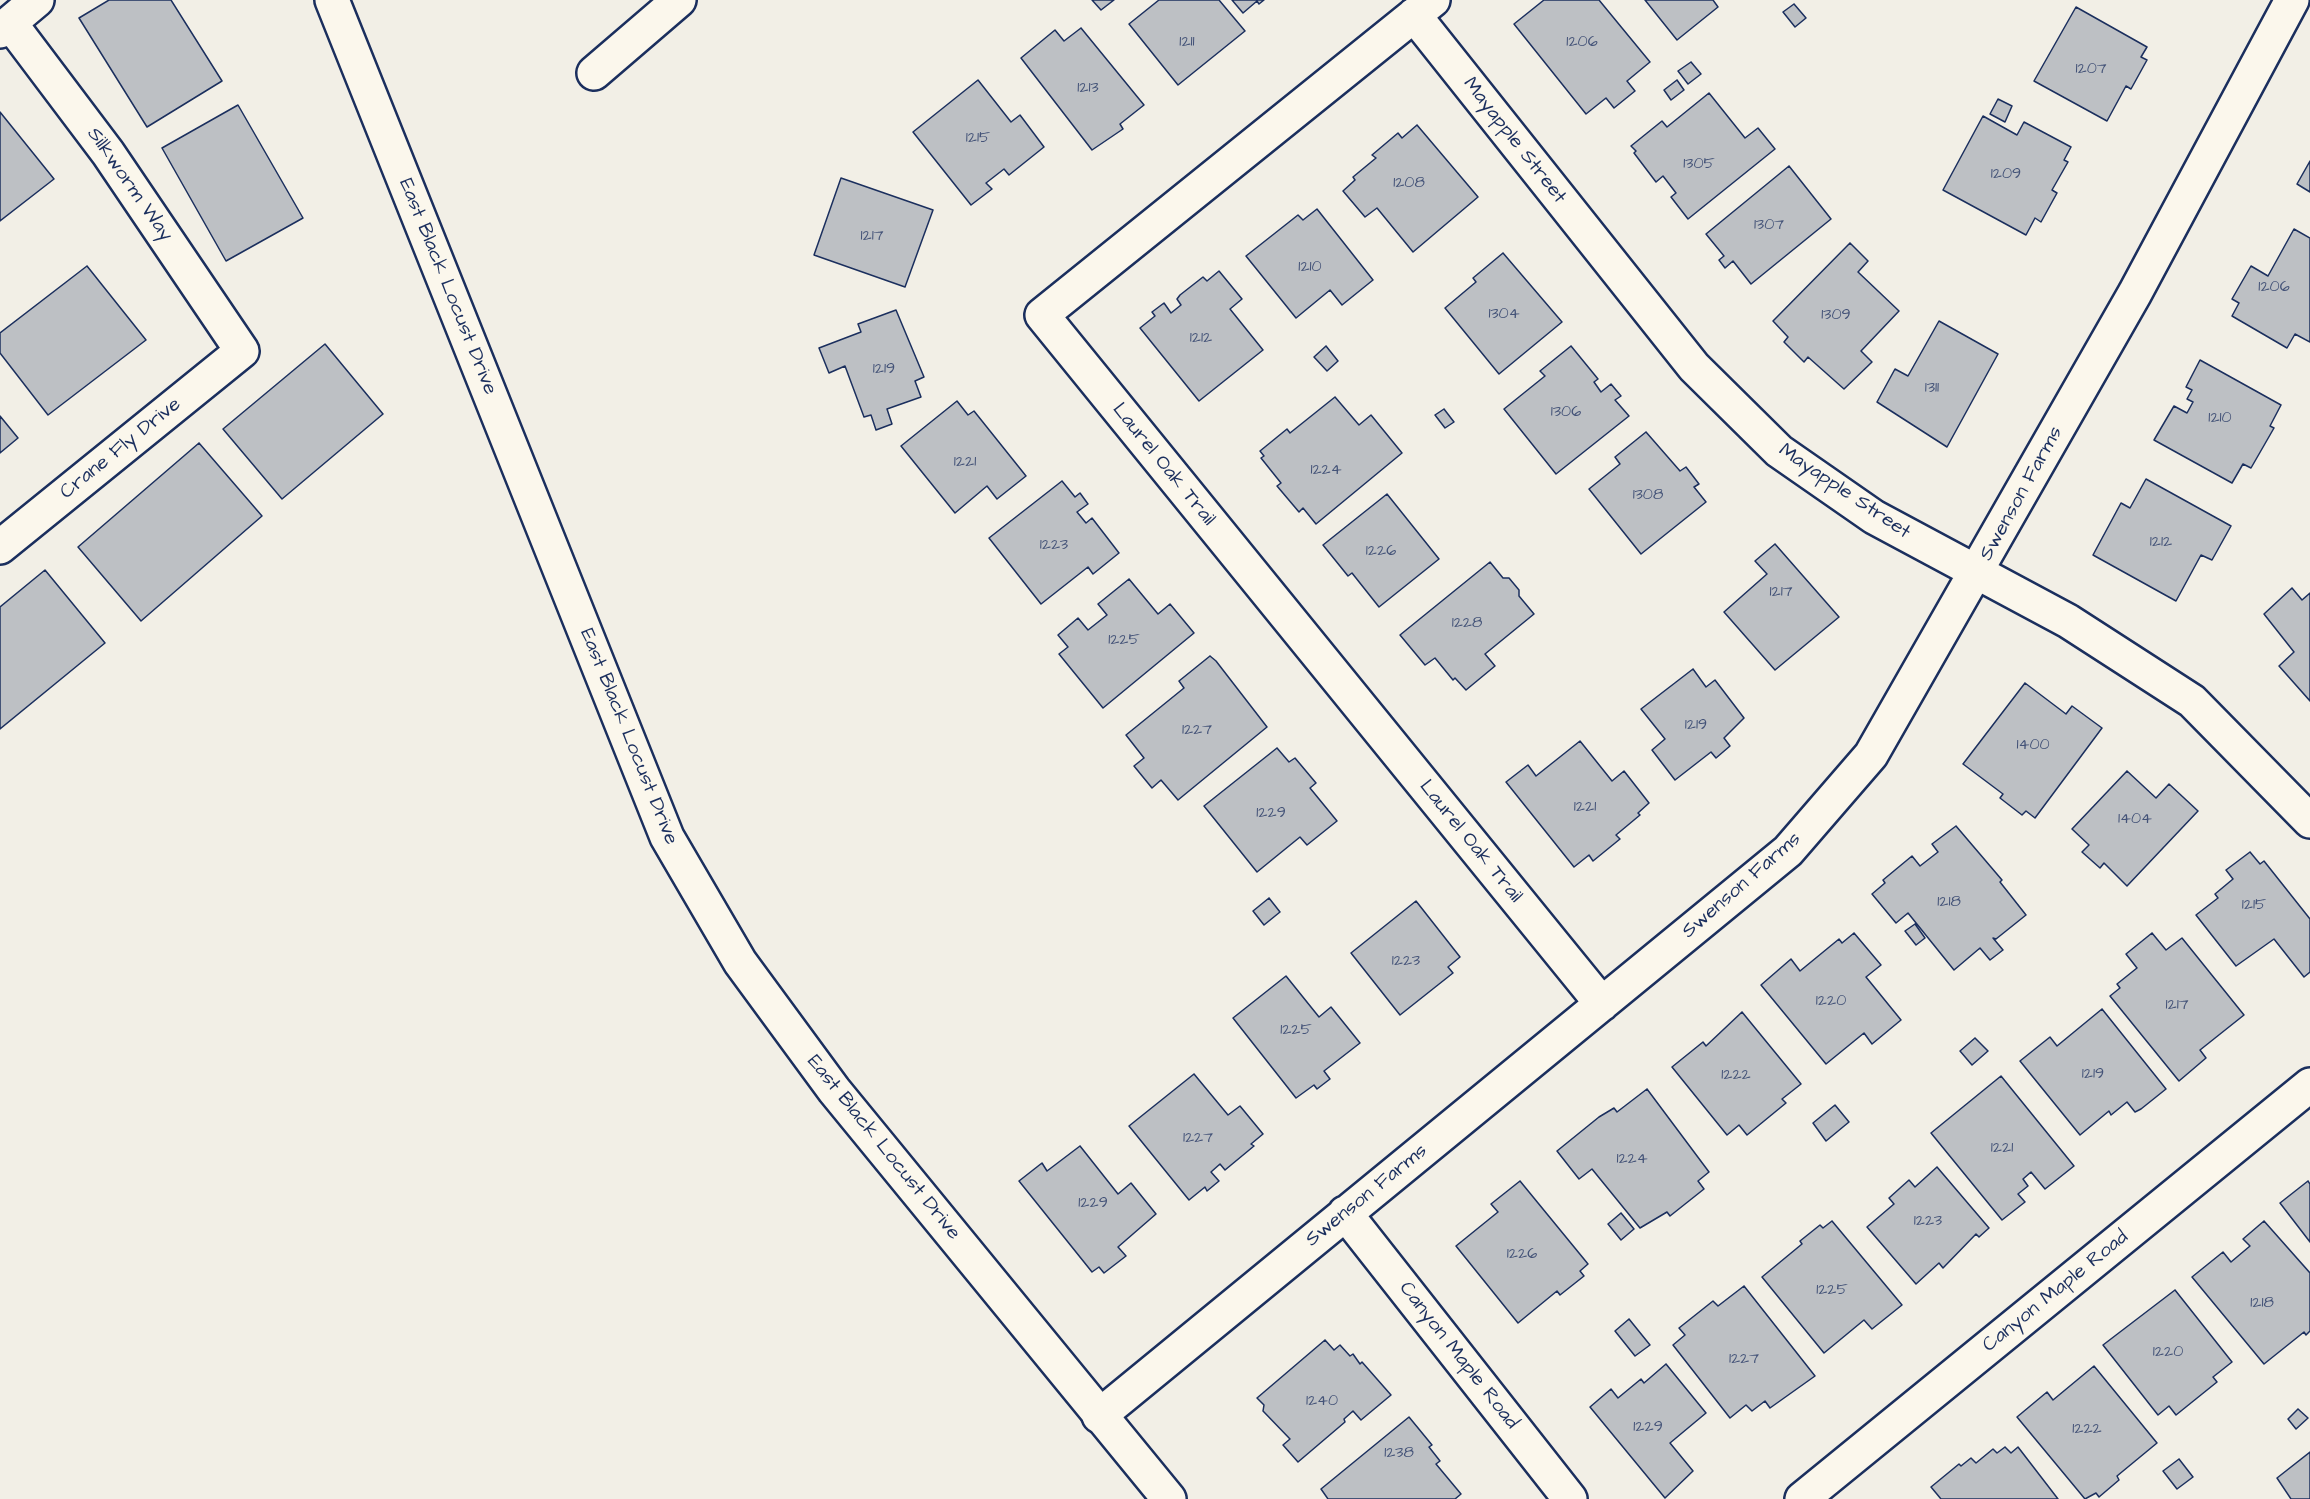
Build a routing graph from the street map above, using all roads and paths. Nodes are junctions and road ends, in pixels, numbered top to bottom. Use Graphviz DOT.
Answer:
graph roads {
  1 [pos="37,0"];
  2 [pos="332,0"];
  3 [pos="678,0"];
  4 [pos="2292,0"];
  5 [pos="1424,8"];
  6 [pos="5,27"];
  7 [pos="594,73"];
  8 [pos="242,351"];
  9 [pos="0,547"];
  10 [pos="1977,573"];
  11 [pos="2310,821"];
  12 [pos="1602,1004"];
  13 [pos="2310,1085"];
  14 [pos="1345,1214"];
  15 [pos="1099,1416"];
  16 [pos="1169,1499"];
  17 [pos="1570,1499"];
  18 [pos="1802,1499"];
  1 -- 6 [label="street"];
  2 -- 15 [label="street, East Black Locust Drive"];
  3 -- 7 [label="street"];
  4 -- 10 [label="street, Swenson Farms"];
  5 -- 10 [label="street, Mayapple Street"];
  5 -- 12 [label="street, Laurel Oak Trail"];
  6 -- 8 [label="street, Silkworm Way"];
  8 -- 9 [label="street, Crane Fly Drive"];
  10 -- 11 [label="street, Mayapple Street"];
  10 -- 12 [label="street, Swenson Farms"];
  12 -- 14 [label="street, Swenson Farms"];
  13 -- 18 [label="street, Canyon Maple Road"];
  14 -- 15 [label="street, Swenson Farms"];
  14 -- 17 [label="street, Canyon Maple Road"];
  15 -- 16 [label="street, East Black Locust Drive"];
}
